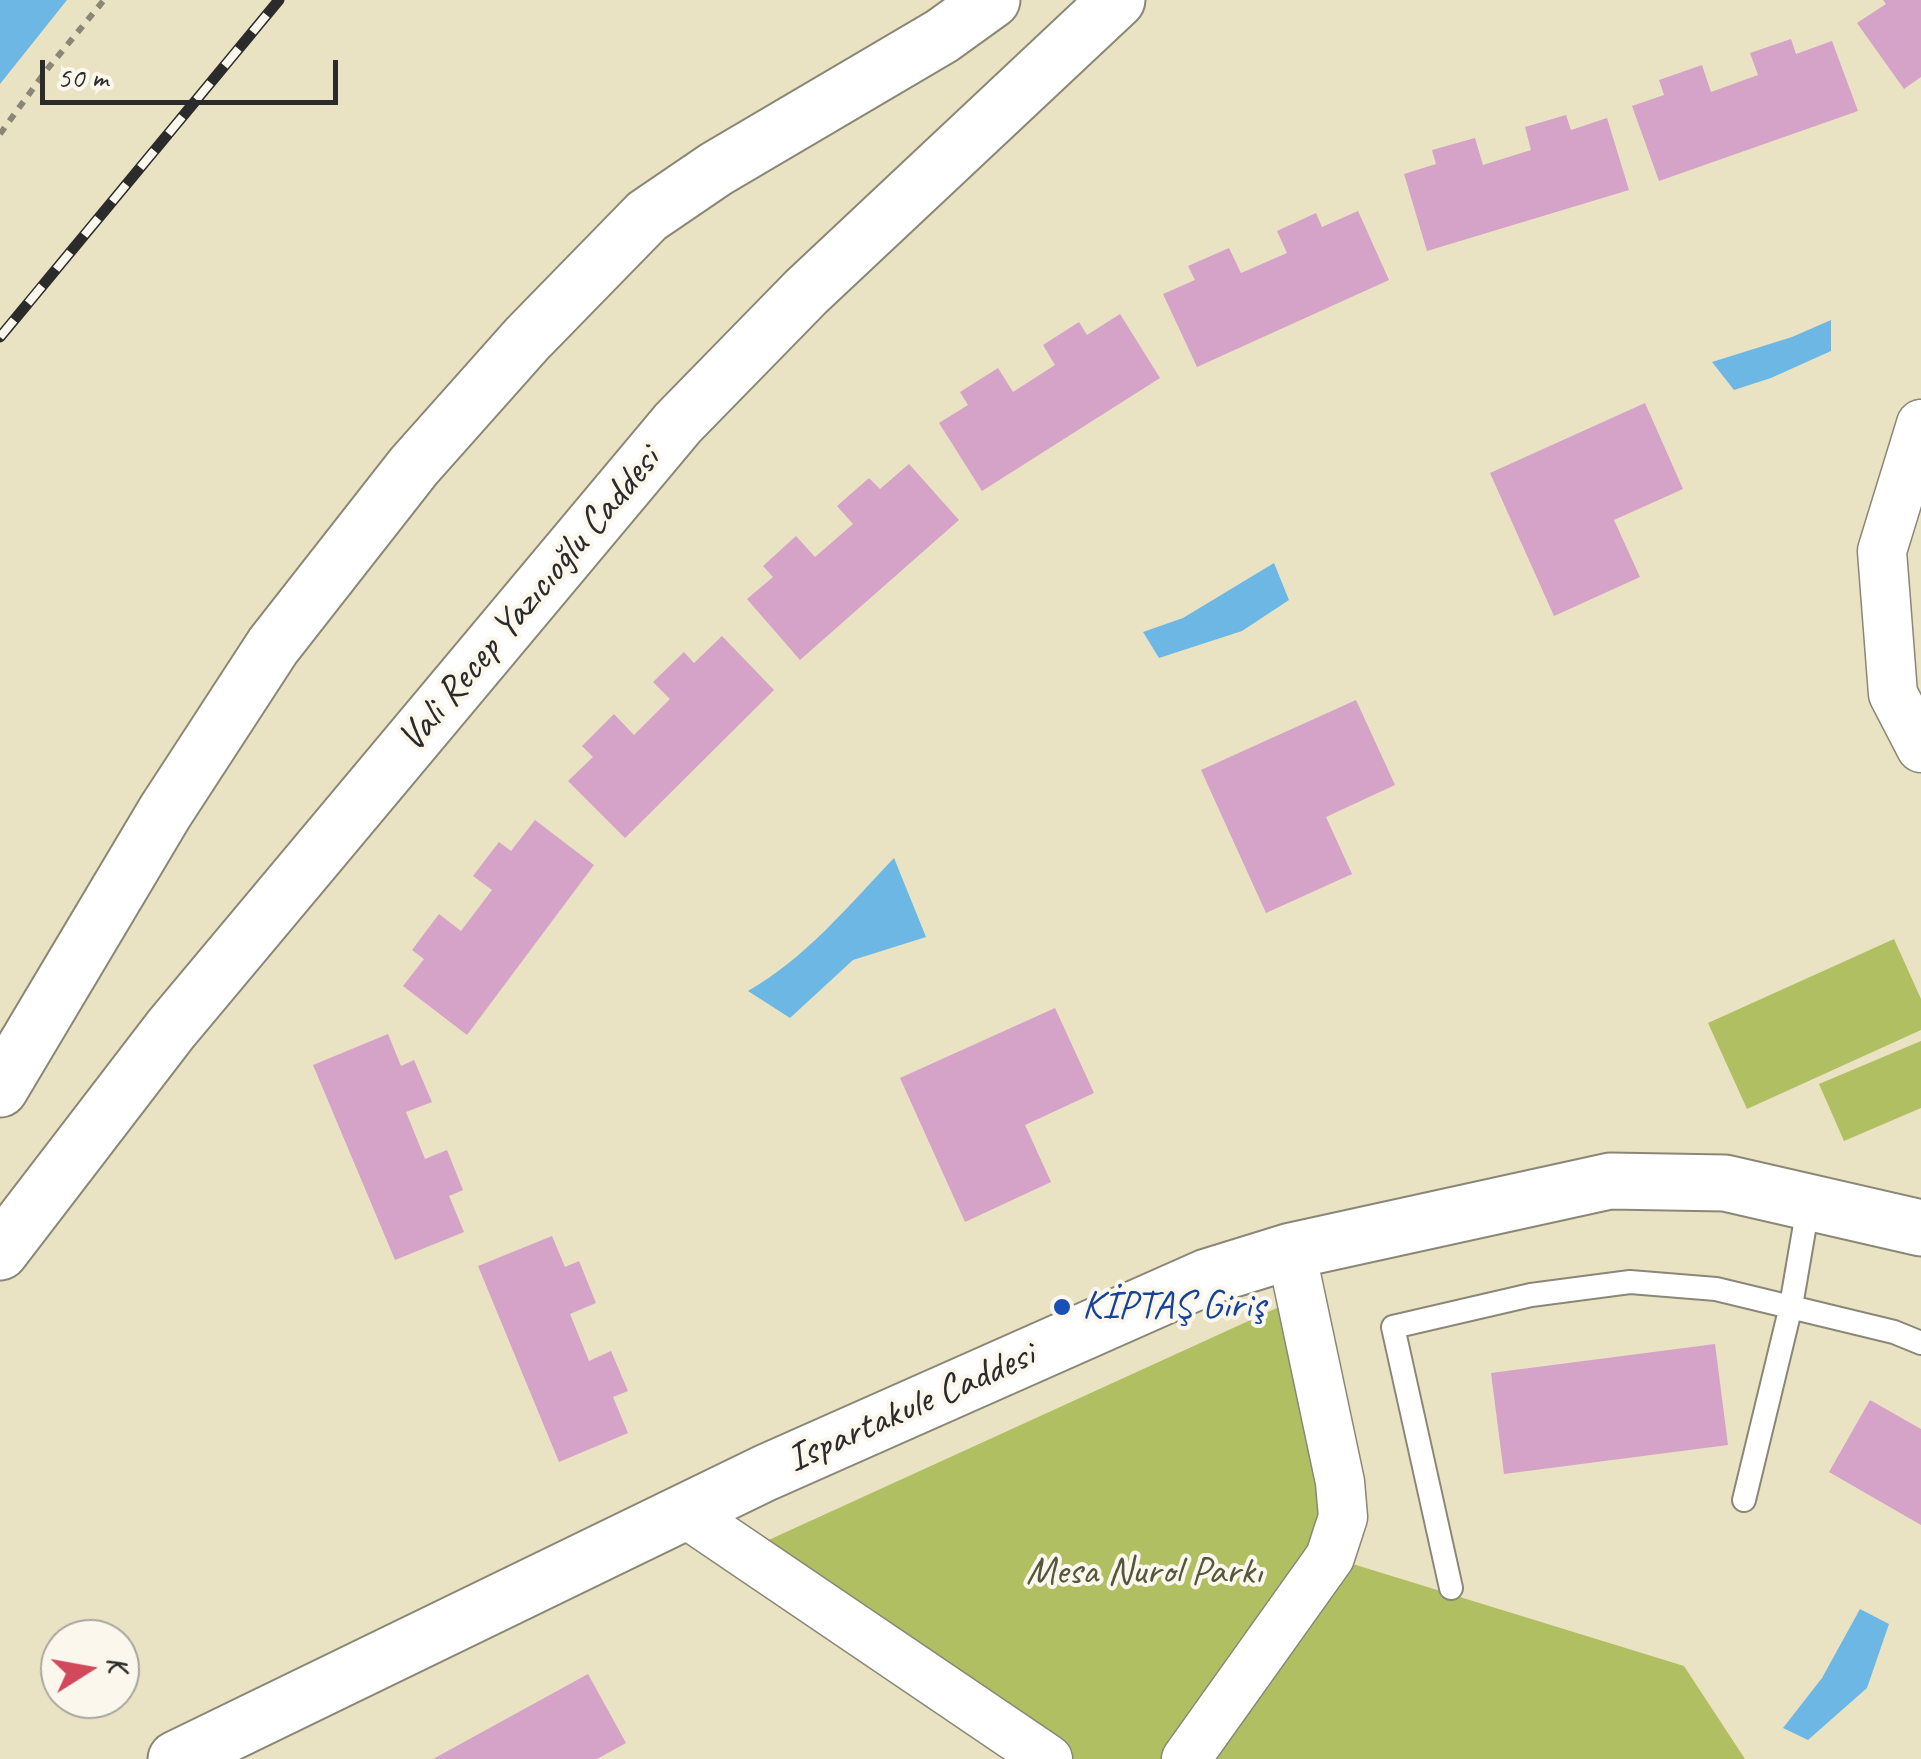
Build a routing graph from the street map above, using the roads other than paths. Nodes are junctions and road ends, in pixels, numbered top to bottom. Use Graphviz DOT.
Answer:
graph roads {
  1 [pos="992,0"];
  2 [pos="1117,0"];
  3 [pos="1921,424"];
  4 [pos="1921,748"];
  5 [pos="0,1089"];
  6 [pos="1809,1201"];
  7 [pos="1921,1228"];
  8 [pos="1292,1251"];
  9 [pos="0,1252"];
  10 [pos="1791,1306"];
  11 [pos="1921,1344"];
  12 [pos="1744,1500"];
  13 [pos="685,1513"];
  14 [pos="1452,1588"];
  15 [pos="176,1759"];
  16 [pos="1048,1759"];
  17 [pos="1186,1759"];
  1 -- 5 [label="main road"];
  2 -- 9 [label="main road, Vali Recep Yazıcıoğlu Caddesi"];
  3 -- 4 [label="street"];
  6 -- 7 [label="main road, Ispartakule Caddesi"];
  6 -- 8 [label="main road, Ispartakule Caddesi"];
  6 -- 10 [label="lane"];
  8 -- 13 [label="main road, Ispartakule Caddesi"];
  8 -- 17 [label="street"];
  10 -- 11 [label="lane"];
  10 -- 12 [label="lane"];
  10 -- 14 [label="lane"];
  13 -- 15 [label="main road, Ispartakule Caddesi"];
  13 -- 16 [label="street"];
}
